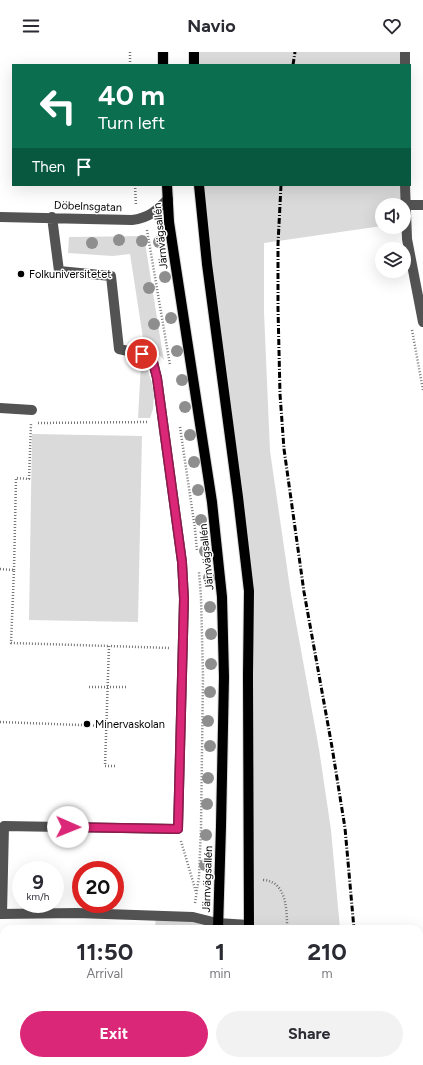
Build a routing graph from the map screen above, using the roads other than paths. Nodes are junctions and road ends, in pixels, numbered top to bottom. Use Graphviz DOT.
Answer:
graph roads {
  1 [pos="162,52"];
  2 [pos="194,52"];
  3 [pos="405,52"];
  4 [pos="163,64"];
  5 [pos="194,64"];
  6 [pos="405,64"];
  7 [pos="167,186"];
  8 [pos="199,186"];
  9 [pos="405,186"];
  10 [pos="405,198"];
  11 [pos="168,199"];
  12 [pos="411,205"];
  13 [pos="423,205"];
  14 [pos="0,217"];
  15 [pos="52,217"];
  16 [pos="407,234"];
  17 [pos="423,322"];
  18 [pos="0,408"];
  19 [pos="32,410"];
  20 [pos="1,914"];
  21 [pos="214,925"];
  22 [pos="217,925"];
  23 [pos="249,925"];
  1 -- 4 [label="main road"];
  2 -- 5 [label="main road"];
  3 -- 6 [label="street"];
  7 -- 11 [label="main road, Järnvägsallén"];
  8 -- 23 [label="main road"];
  9 -- 10 [label="street"];
  11 -- 15 [label="street, Döbelnsgatan"];
  11 -- 22 [label="main road, Järnvägsallén"];
  12 -- 13 [label="street"];
  14 -- 15 [label="street, Döbelnsgatan"];
  15 -- 20 [label="street"];
  16 -- 17 [label="street"];
  18 -- 19 [label="street"];
  20 -- 21 [label="street"];
}
